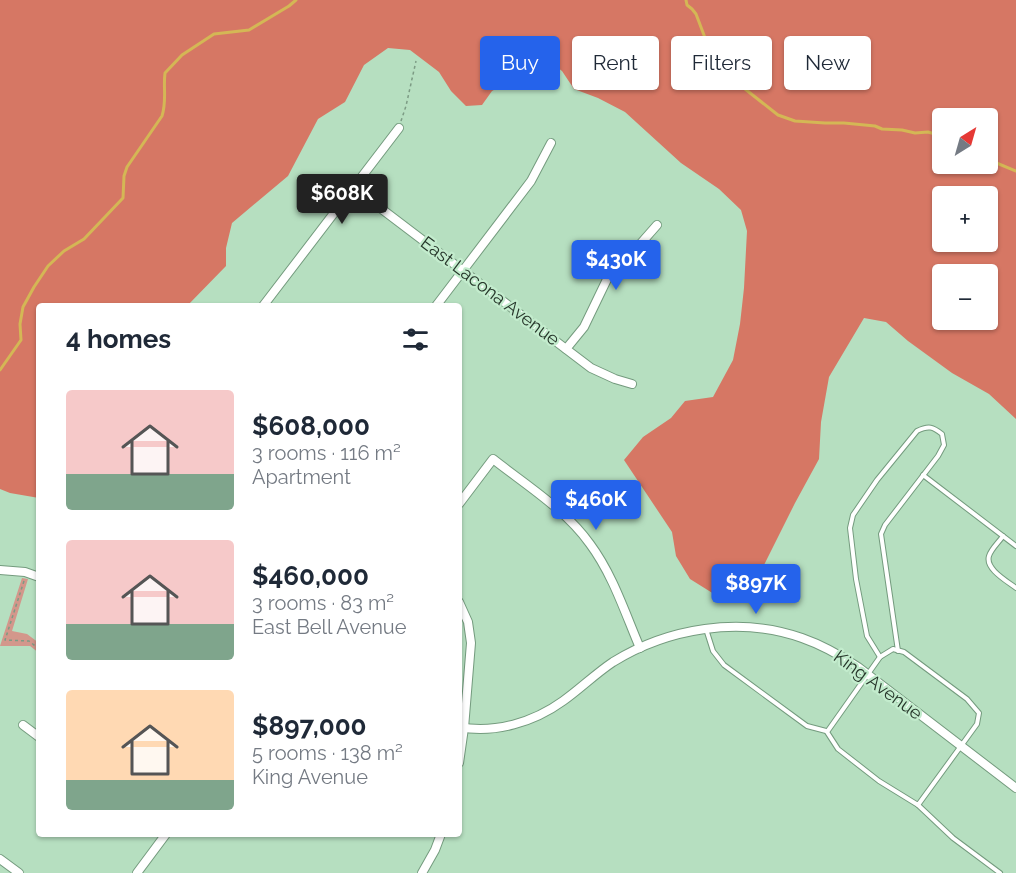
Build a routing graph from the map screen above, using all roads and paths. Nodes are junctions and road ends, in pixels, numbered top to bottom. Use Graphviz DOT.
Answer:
graph roads {
  1 [pos="416,61"];
  2 [pos="399,128"];
  3 [pos="551,143"];
  4 [pos="354,188"];
  5 [pos="657,225"];
  6 [pos="463,271"];
  7 [pos="265,303"];
  8 [pos="438,303"];
  9 [pos="566,349"];
  10 [pos="632,384"];
  11 [pos="923,475"];
  12 [pos="462,500"];
  13 [pos="1003,536"];
  14 [pos="1016,546"];
  15 [pos="0,570"];
  16 [pos="27,573"];
  17 [pos="36,576"];
  18 [pos="1016,588"];
  19 [pos="462,609"];
  20 [pos="706,629"];
  21 [pos="36,647"];
  22 [pos="640,648"];
  23 [pos="898,651"];
  24 [pos="880,657"];
  25 [pos="868,675"];
  26 [pos="462,720"];
  27 [pos="23,725"];
  28 [pos="462,728"];
  29 [pos="826,732"];
  30 [pos="36,734"];
  31 [pos="962,746"];
  32 [pos="1016,788"];
  33 [pos="918,805"];
  34 [pos="164,837"];
  35 [pos="440,837"];
  36 [pos="0,859"];
  37 [pos="19,873"];
  38 [pos="137,873"];
  39 [pos="422,873"];
  40 [pos="1000,873"];
  1 -- 2 [label="path"];
  2 -- 4 [label="street"];
  3 -- 6 [label="street"];
  4 -- 6 [label="street, East Lacona Avenue"];
  4 -- 7 [label="street"];
  5 -- 9 [label="street"];
  6 -- 8 [label="street"];
  6 -- 9 [label="street, East Lacona Avenue"];
  9 -- 10 [label="street, East Lacona Avenue"];
  11 -- 13 [label="lane"];
  11 -- 23 [label="lane"];
  11 -- 24 [label="lane"];
  12 -- 22 [label="street"];
  13 -- 14 [label="lane"];
  13 -- 18 [label="lane"];
  15 -- 16 [label="street"];
  16 -- 17 [label="street"];
  16 -- 21 [label="path"];
  19 -- 26 [label="street"];
  20 -- 22 [label="street, King Avenue"];
  20 -- 25 [label="street, King Avenue"];
  20 -- 29 [label="lane"];
  22 -- 28 [label="street, King Avenue"];
  23 -- 24 [label="lane"];
  23 -- 31 [label="lane"];
  24 -- 25 [label="lane"];
  25 -- 29 [label="lane"];
  25 -- 31 [label="street, King Avenue"];
  27 -- 30 [label="street"];
  29 -- 33 [label="lane"];
  31 -- 32 [label="street, King Avenue"];
  31 -- 33 [label="lane"];
  33 -- 40 [label="lane"];
  34 -- 38 [label="street"];
  35 -- 39 [label="street"];
  36 -- 37 [label="street"];
}
